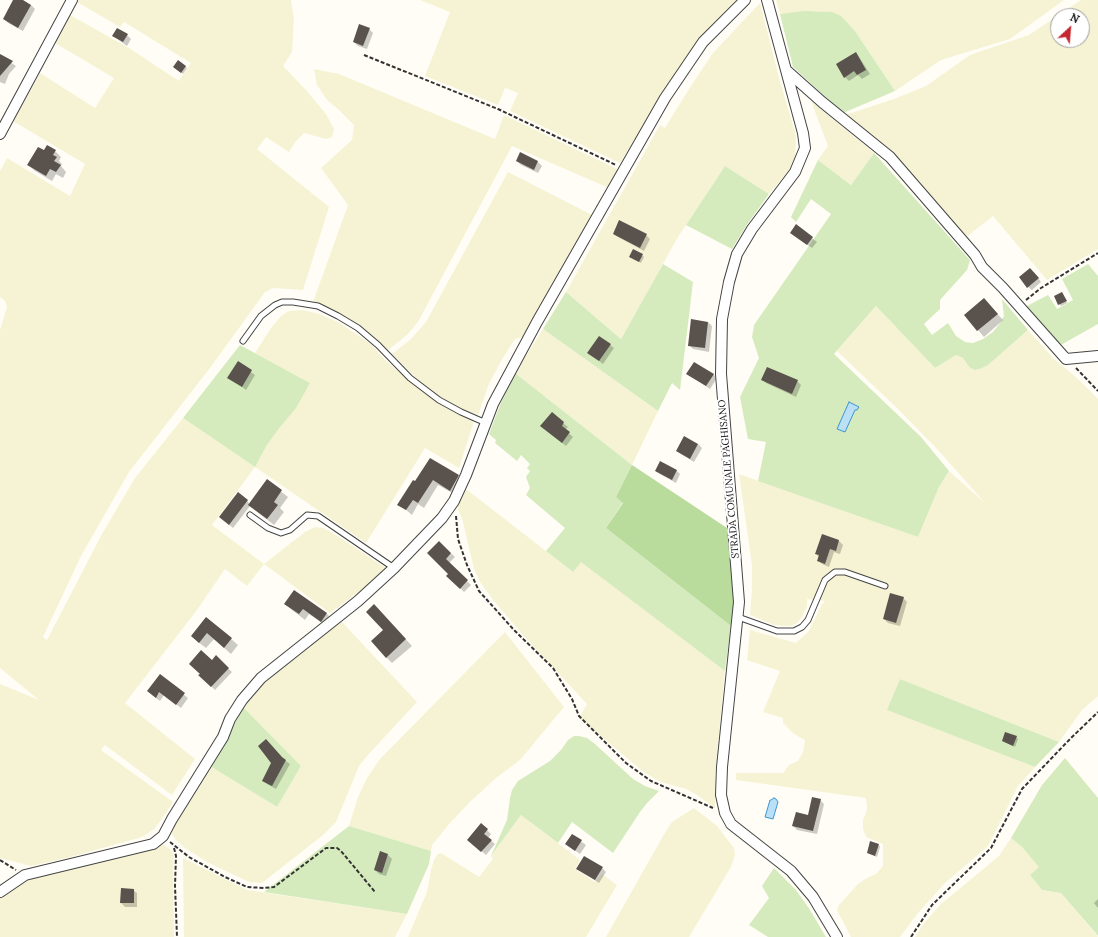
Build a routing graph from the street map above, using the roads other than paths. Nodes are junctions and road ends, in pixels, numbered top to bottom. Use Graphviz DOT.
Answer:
graph roads {
  1 [pos="72,0"];
  2 [pos="745,0"];
  3 [pos="766,0"];
  4 [pos="786,70"];
  5 [pos="0,134"];
  6 [pos="243,341"];
  7 [pos="1098,356"];
  8 [pos="486,423"];
  9 [pos="250,515"];
  10 [pos="394,568"];
  11 [pos="885,586"];
  12 [pos="738,617"];
  13 [pos="0,892"];
  14 [pos="837,937"];
  1 -- 5 [label="street"];
  2 -- 8 [label="street"];
  3 -- 4 [label="street, STRADA COMUNALE PAGHISANO"];
  4 -- 7 [label="street"];
  4 -- 12 [label="street, STRADA COMUNALE PAGHISANO"];
  6 -- 8 [label="lane"];
  8 -- 10 [label="street"];
  9 -- 10 [label="lane"];
  10 -- 13 [label="street"];
  11 -- 12 [label="lane"];
  12 -- 14 [label="street, STRADA COMUNALE PAGHISANO"];
}
